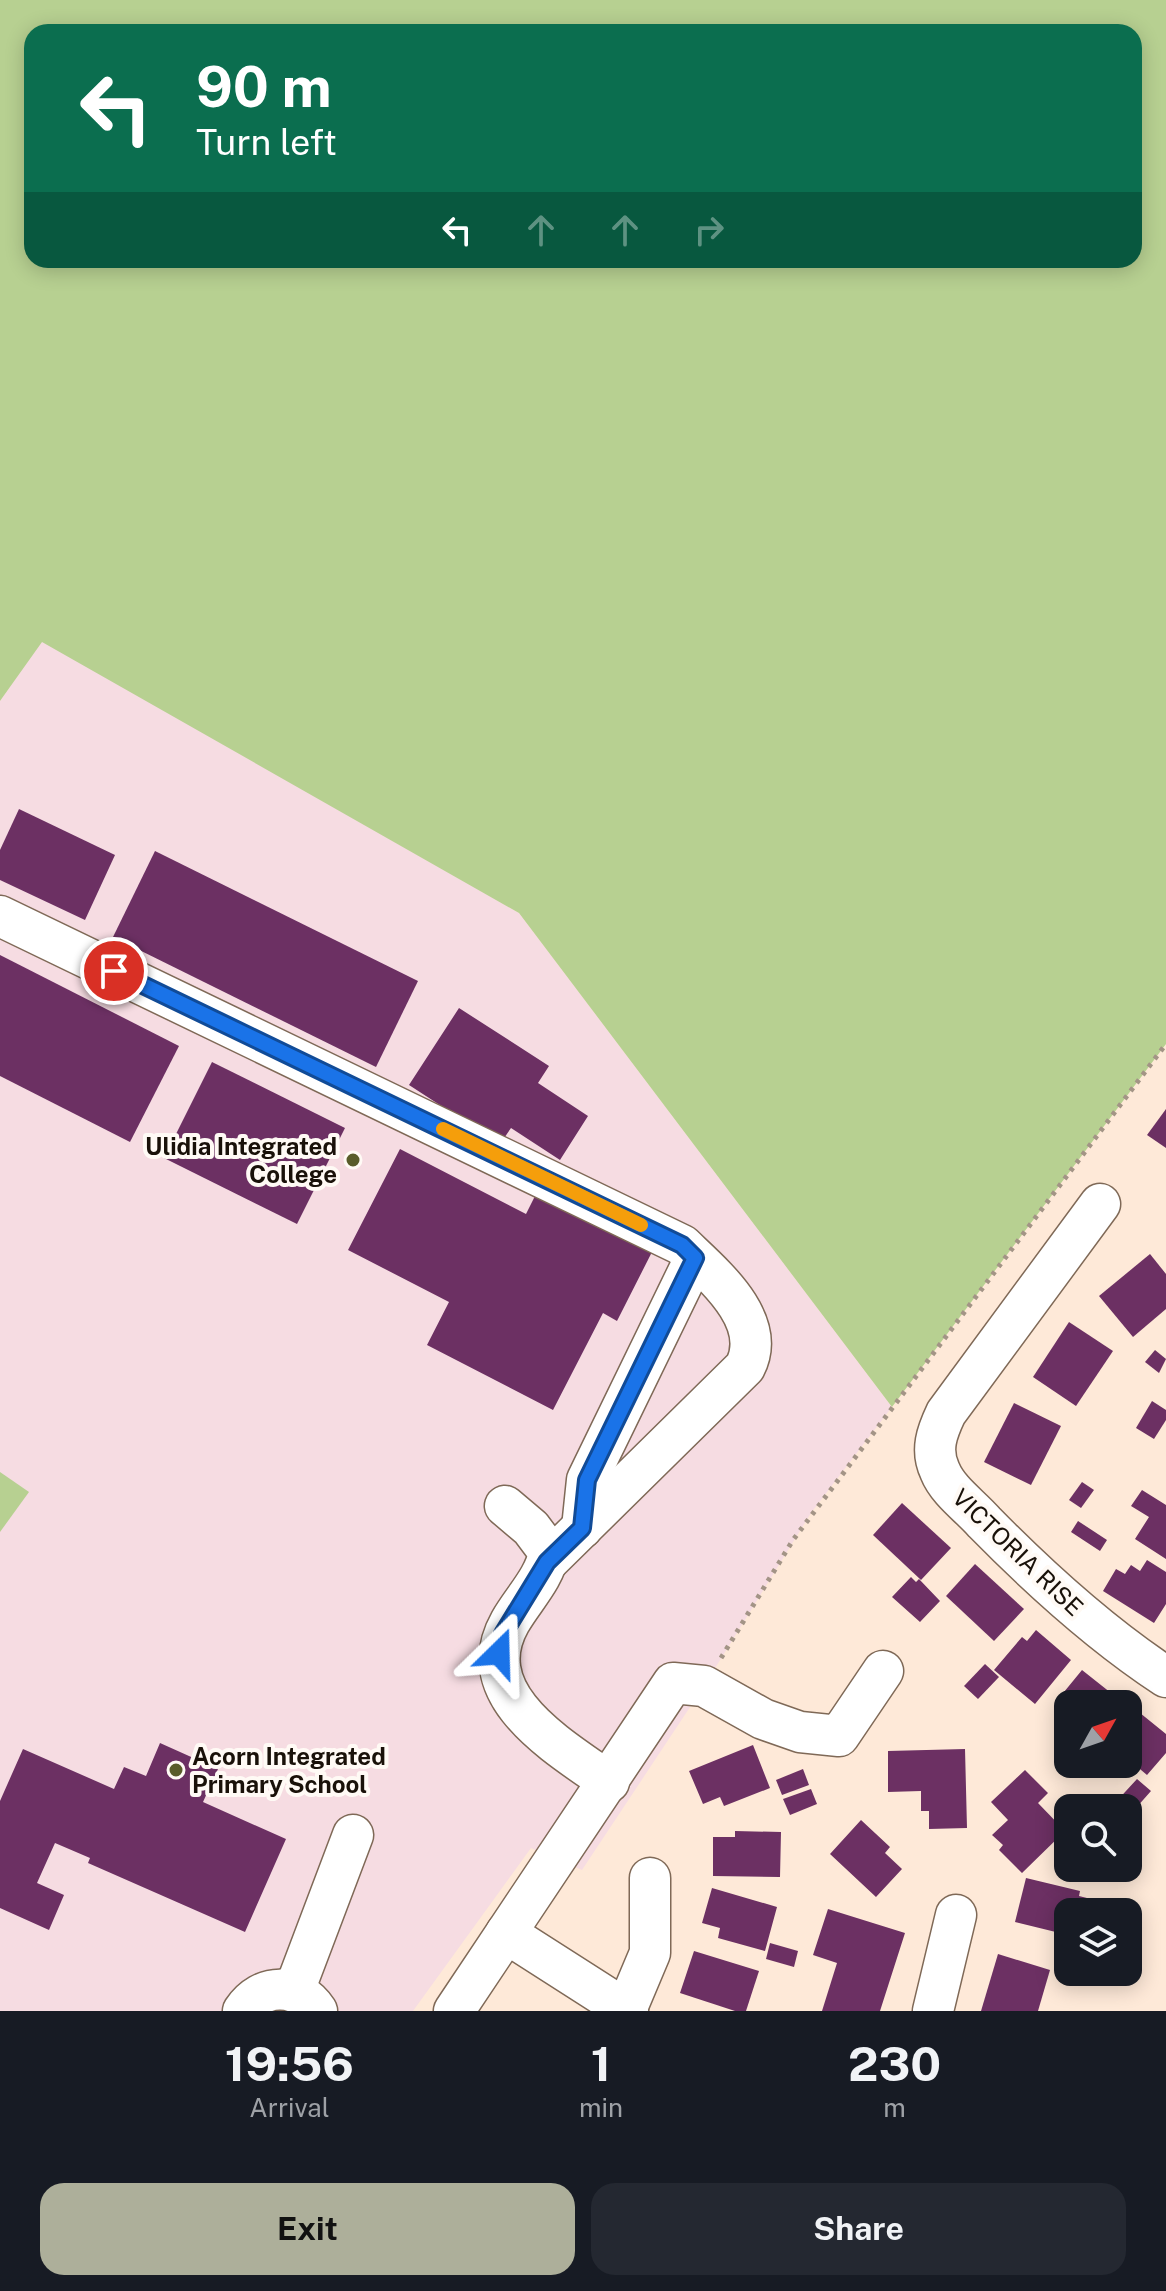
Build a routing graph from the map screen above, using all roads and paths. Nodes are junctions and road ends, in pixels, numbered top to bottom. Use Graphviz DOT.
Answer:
graph roads {
  1 [pos="0,916"];
  2 [pos="1166,1044"];
  3 [pos="1100,1204"];
  4 [pos="695,1258"];
  5 [pos="505,1506"];
  6 [pos="582,1528"];
  7 [pos="547,1562"];
  8 [pos="883,1671"];
  9 [pos="1166,1677"];
  10 [pos="704,1686"];
  11 [pos="609,1782"];
  12 [pos="353,1835"];
  13 [pos="650,1878"];
  14 [pos="956,1915"];
  15 [pos="506,1933"];
  16 [pos="306,2001"];
  17 [pos="243,2011"];
  18 [pos="454,2011"];
  19 [pos="627,2011"];
  20 [pos="933,2011"];
  1 -- 4 [label="street"];
  2 -- 10 [label="path"];
  3 -- 9 [label="street, VICTORIA RISE"];
  4 -- 6 [label="street"];
  4 -- 6 [label="street"];
  5 -- 7 [label="street"];
  6 -- 7 [label="street"];
  7 -- 11 [label="street"];
  8 -- 10 [label="street"];
  10 -- 11 [label="street"];
  11 -- 15 [label="street"];
  12 -- 16 [label="street"];
  13 -- 19 [label="street"];
  14 -- 20 [label="street"];
  15 -- 18 [label="street"];
  15 -- 19 [label="street"];
  16 -- 17 [label="street"];
}
